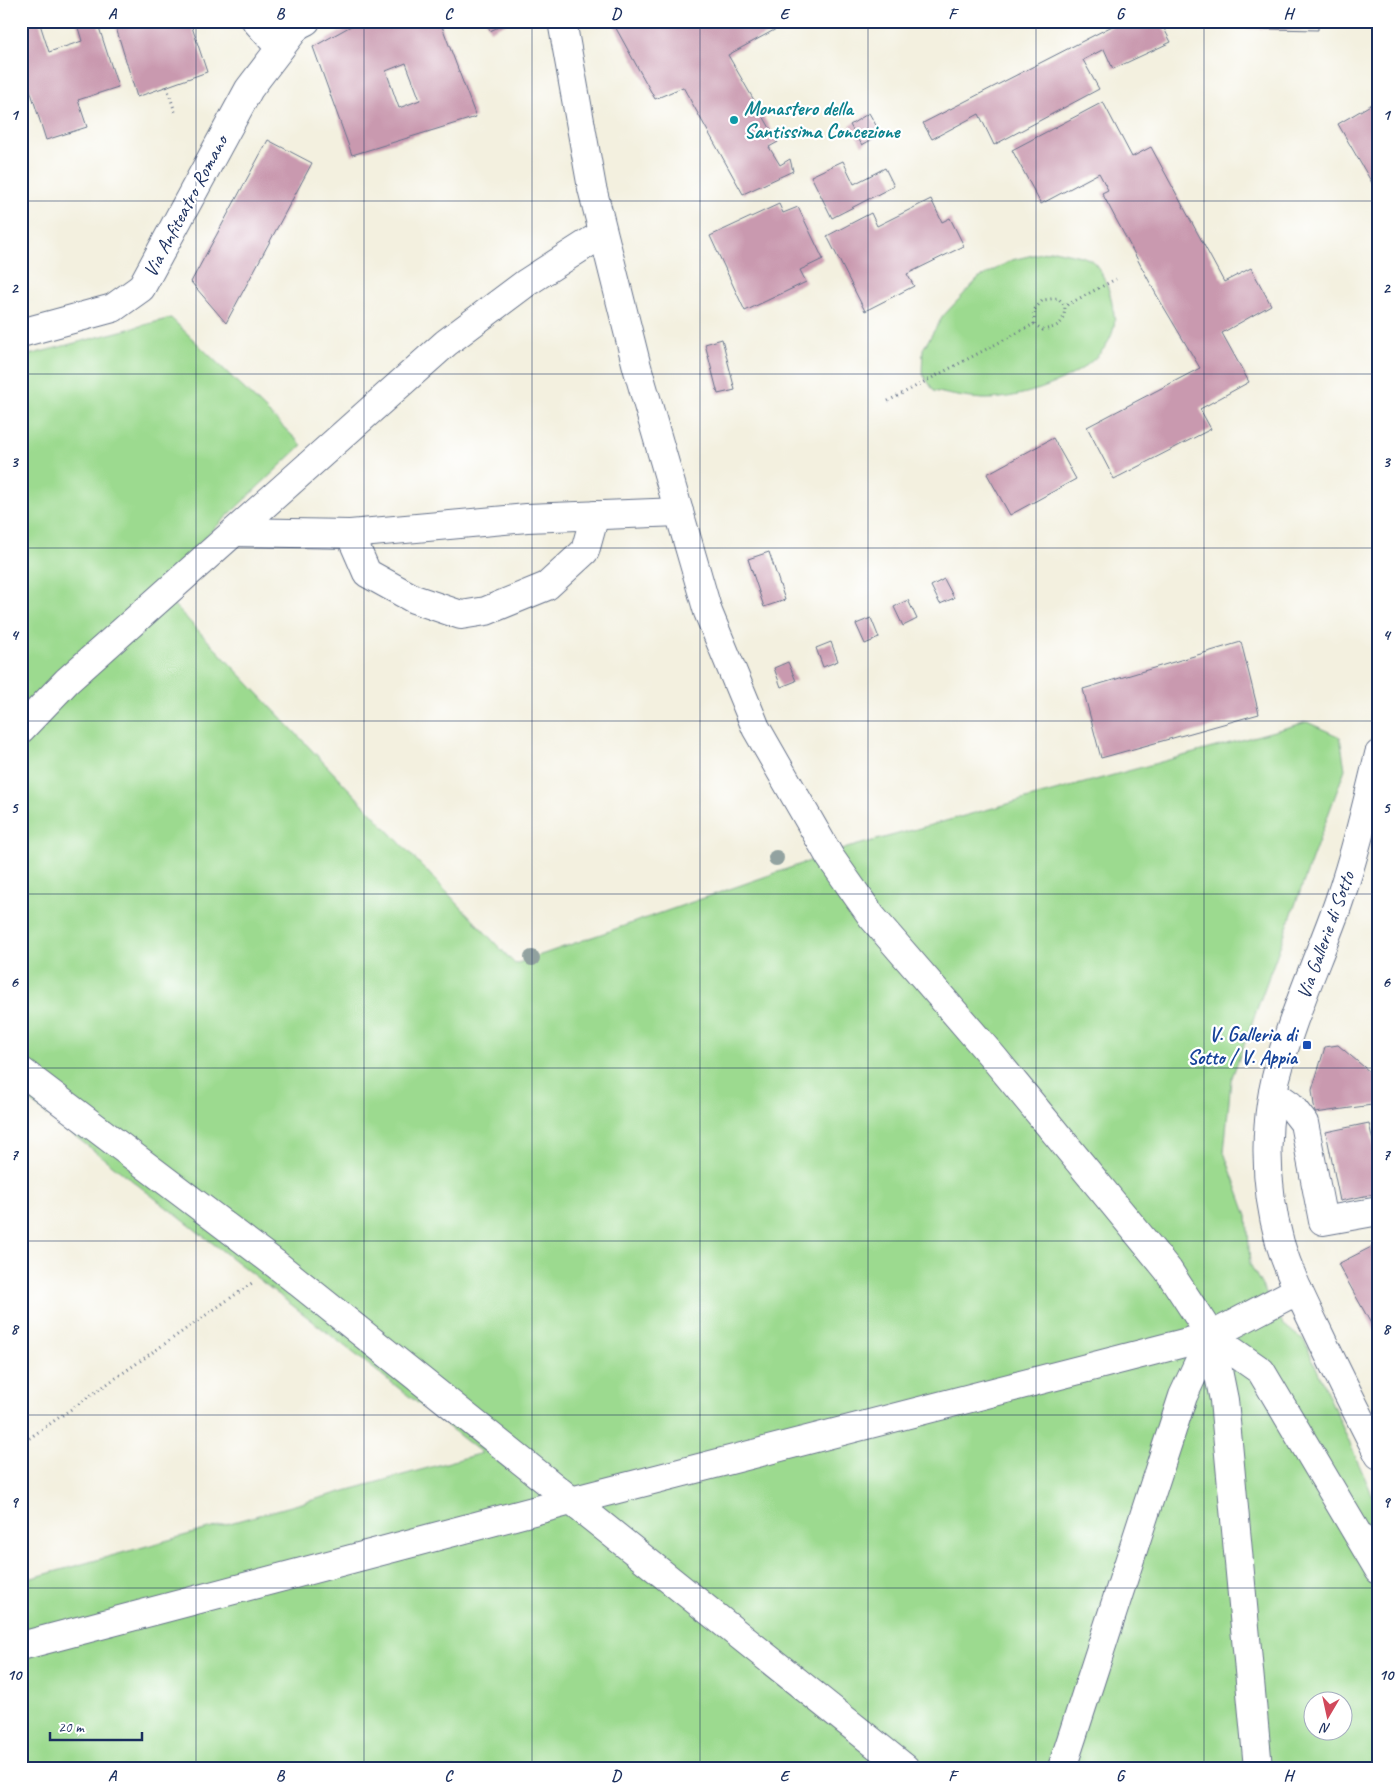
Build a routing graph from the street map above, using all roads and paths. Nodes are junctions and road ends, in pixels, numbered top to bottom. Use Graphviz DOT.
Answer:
graph roads {
  1 [pos="256,21"];
  2 [pos="306,21"];
  3 [pos="562,21"];
  4 [pos="280,48"];
  5 [pos="167,87"];
  6 [pos="176,115"];
  7 [pos="602,234"];
  8 [pos="1116,279"];
  9 [pos="1065,306"];
  10 [pos="1034,324"];
  11 [pos="21,333"];
  12 [pos="888,401"];
  13 [pos="678,512"];
  14 [pos="595,515"];
  15 [pos="235,532"];
  16 [pos="350,534"];
  17 [pos="21,729"];
  18 [pos="1379,754"];
  19 [pos="21,1071"];
  20 [pos="1273,1093"];
  21 [pos="1379,1211"];
  22 [pos="277,1265"];
  23 [pos="1298,1290"];
  24 [pos="1211,1336"];
  25 [pos="21,1444"];
  26 [pos="1379,1455"];
  27 [pos="571,1500"];
  28 [pos="1379,1570"];
  29 [pos="21,1646"];
  30 [pos="905,1768"];
  31 [pos="1062,1768"];
  32 [pos="1258,1768"];
  1 -- 4 [label="main road"];
  2 -- 4 [label="main road, Via Anfiteatro Romano"];
  3 -- 7 [label="main road"];
  4 -- 11 [label="main road, Via Anfiteatro Romano"];
  5 -- 6 [label="path"];
  7 -- 13 [label="main road"];
  7 -- 15 [label="main road"];
  8 -- 9 [label="path"];
  9 -- 10 [label="path"];
  9 -- 10 [label="path"];
  10 -- 12 [label="path"];
  13 -- 14 [label="main road"];
  13 -- 24 [label="main road"];
  14 -- 16 [label="main road"];
  14 -- 16 [label="main road"];
  15 -- 16 [label="main road"];
  15 -- 17 [label="main road"];
  18 -- 20 [label="main road, Via Gallerie di Sotto"];
  19 -- 22 [label="main road"];
  20 -- 21 [label="main road"];
  20 -- 23 [label="main road, Via Gallerie di Sotto"];
  22 -- 25 [label="path"];
  22 -- 27 [label="main road"];
  23 -- 24 [label="main road"];
  23 -- 26 [label="main road, Via Gallerie di Sotto"];
  24 -- 27 [label="main road"];
  24 -- 28 [label="main road"];
  24 -- 31 [label="main road"];
  24 -- 32 [label="main road"];
  27 -- 29 [label="main road"];
  27 -- 30 [label="main road"];
}
